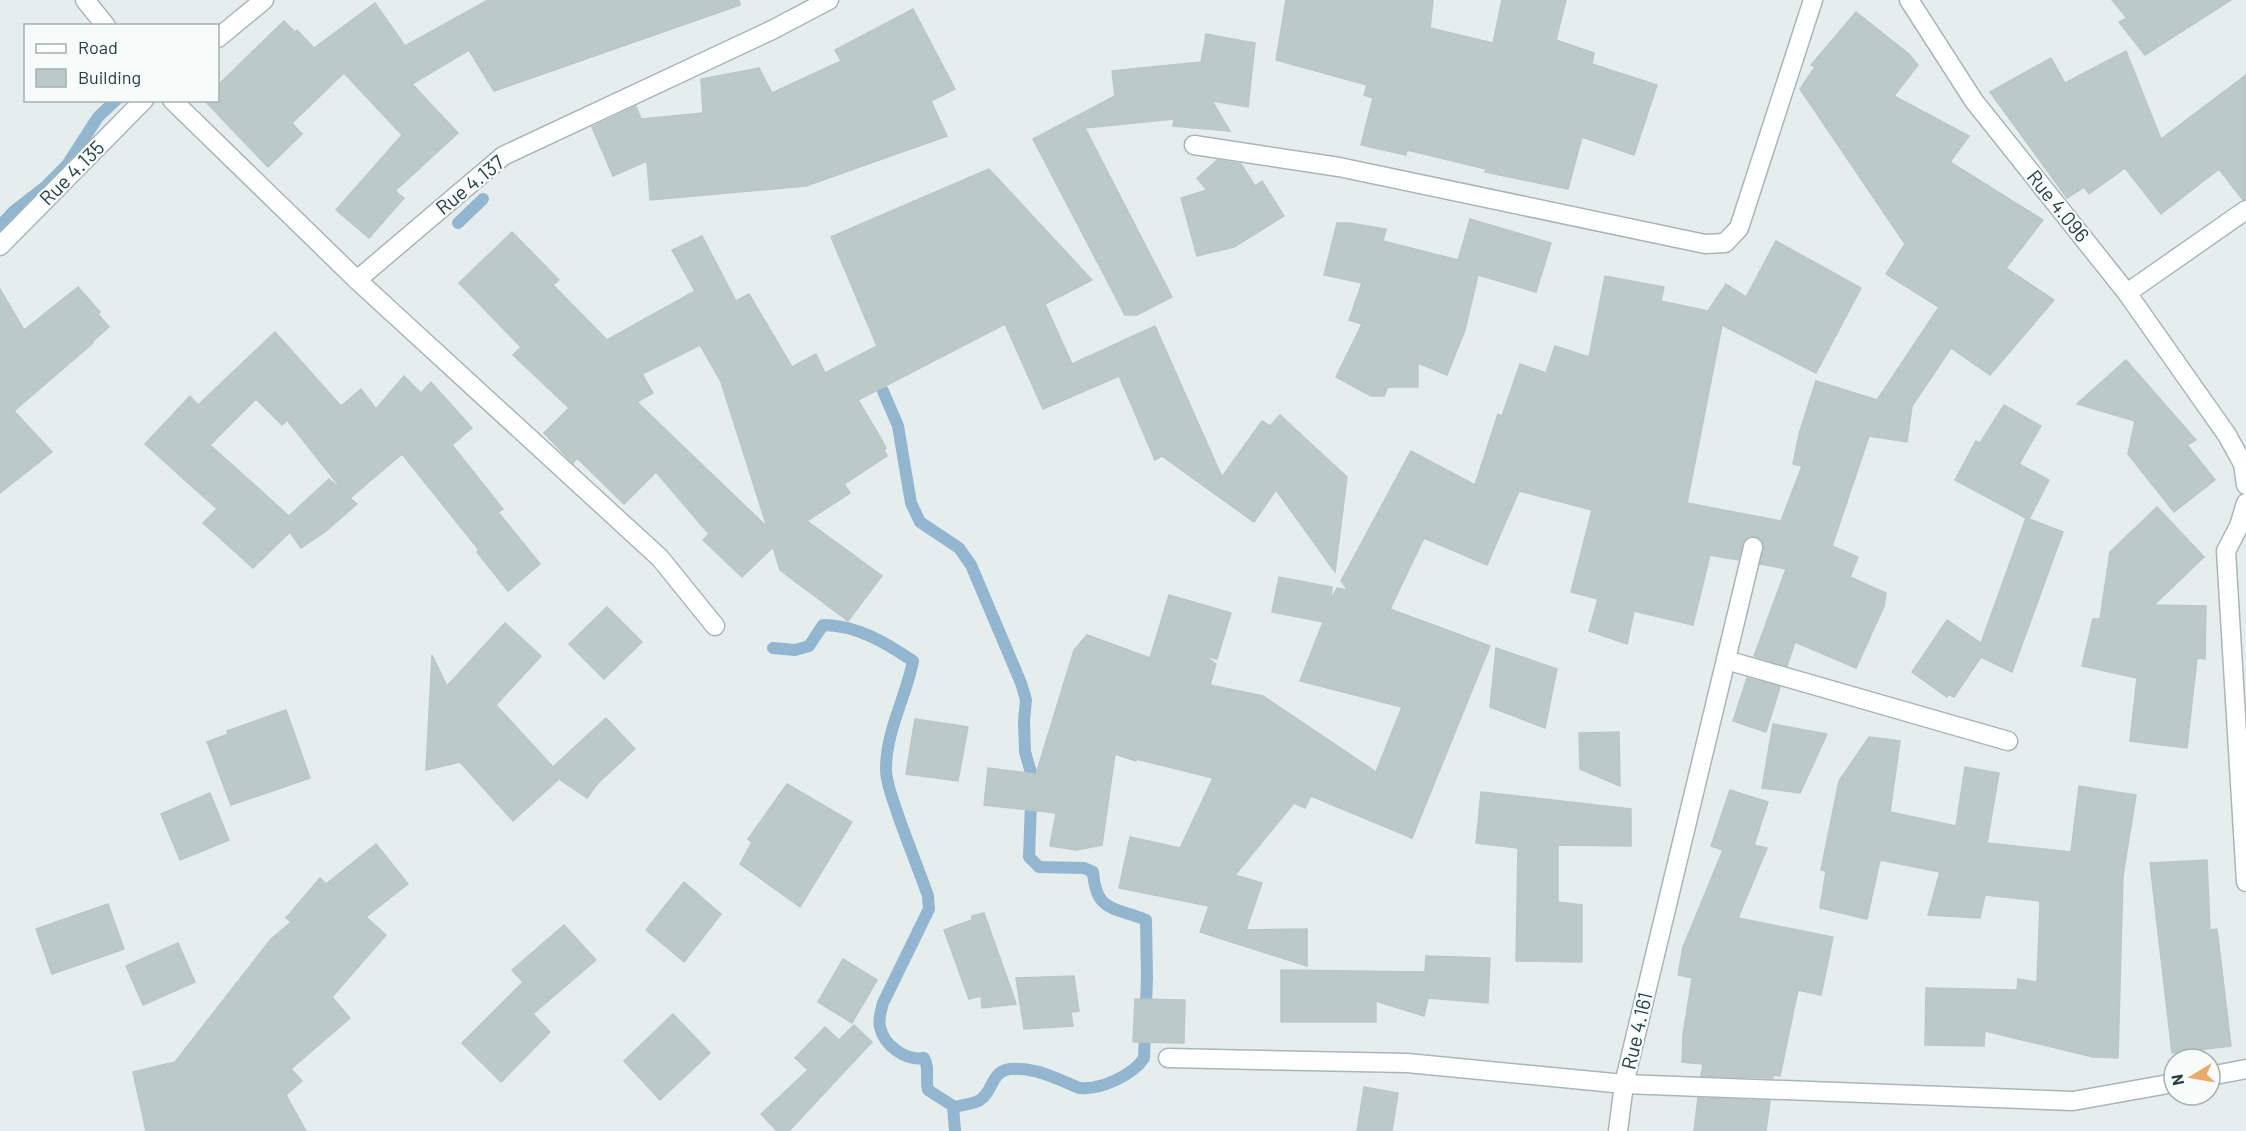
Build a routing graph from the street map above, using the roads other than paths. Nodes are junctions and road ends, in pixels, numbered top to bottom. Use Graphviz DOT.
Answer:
graph roads {
  1 [pos="85,0"];
  2 [pos="264,0"];
  3 [pos="829,0"];
  4 [pos="1813,0"];
  5 [pos="1909,0"];
  6 [pos="104,24"];
  7 [pos="219,37"];
  8 [pos="142,102"];
  9 [pos="174,102"];
  10 [pos="1194,145"];
  11 [pos="2246,210"];
  12 [pos="0,246"];
  13 [pos="357,280"];
  14 [pos="2127,292"];
  15 [pos="2246,485"];
  16 [pos="2246,503"];
  17 [pos="1753,547"];
  18 [pos="715,626"];
  19 [pos="1726,660"];
  20 [pos="2008,741"];
  21 [pos="2242,760"];
  22 [pos="2246,882"];
  23 [pos="1168,1058"];
  24 [pos="2246,1069"];
  25 [pos="2222,1074"];
  26 [pos="1624,1084"];
  27 [pos="2162,1085"];
  28 [pos="1618,1131"];
  1 -- 6 [label="street"];
  2 -- 7 [label="street"];
  3 -- 13 [label="street, Rue 4.137"];
  4 -- 10 [label="street"];
  5 -- 14 [label="street, Rue 4.096"];
  8 -- 12 [label="street, Rue 4.135"];
  9 -- 13 [label="street"];
  11 -- 14 [label="street"];
  13 -- 18 [label="street"];
  14 -- 15 [label="street, Rue 4.096"];
  16 -- 21 [label="street"];
  17 -- 19 [label="street, Rue 4.161"];
  19 -- 20 [label="street"];
  19 -- 26 [label="street, Rue 4.161"];
  21 -- 22 [label="street"];
  23 -- 26 [label="street"];
  24 -- 25 [label="street"];
  26 -- 27 [label="street, Rue 4.161"];
  26 -- 28 [label="street"];
}
